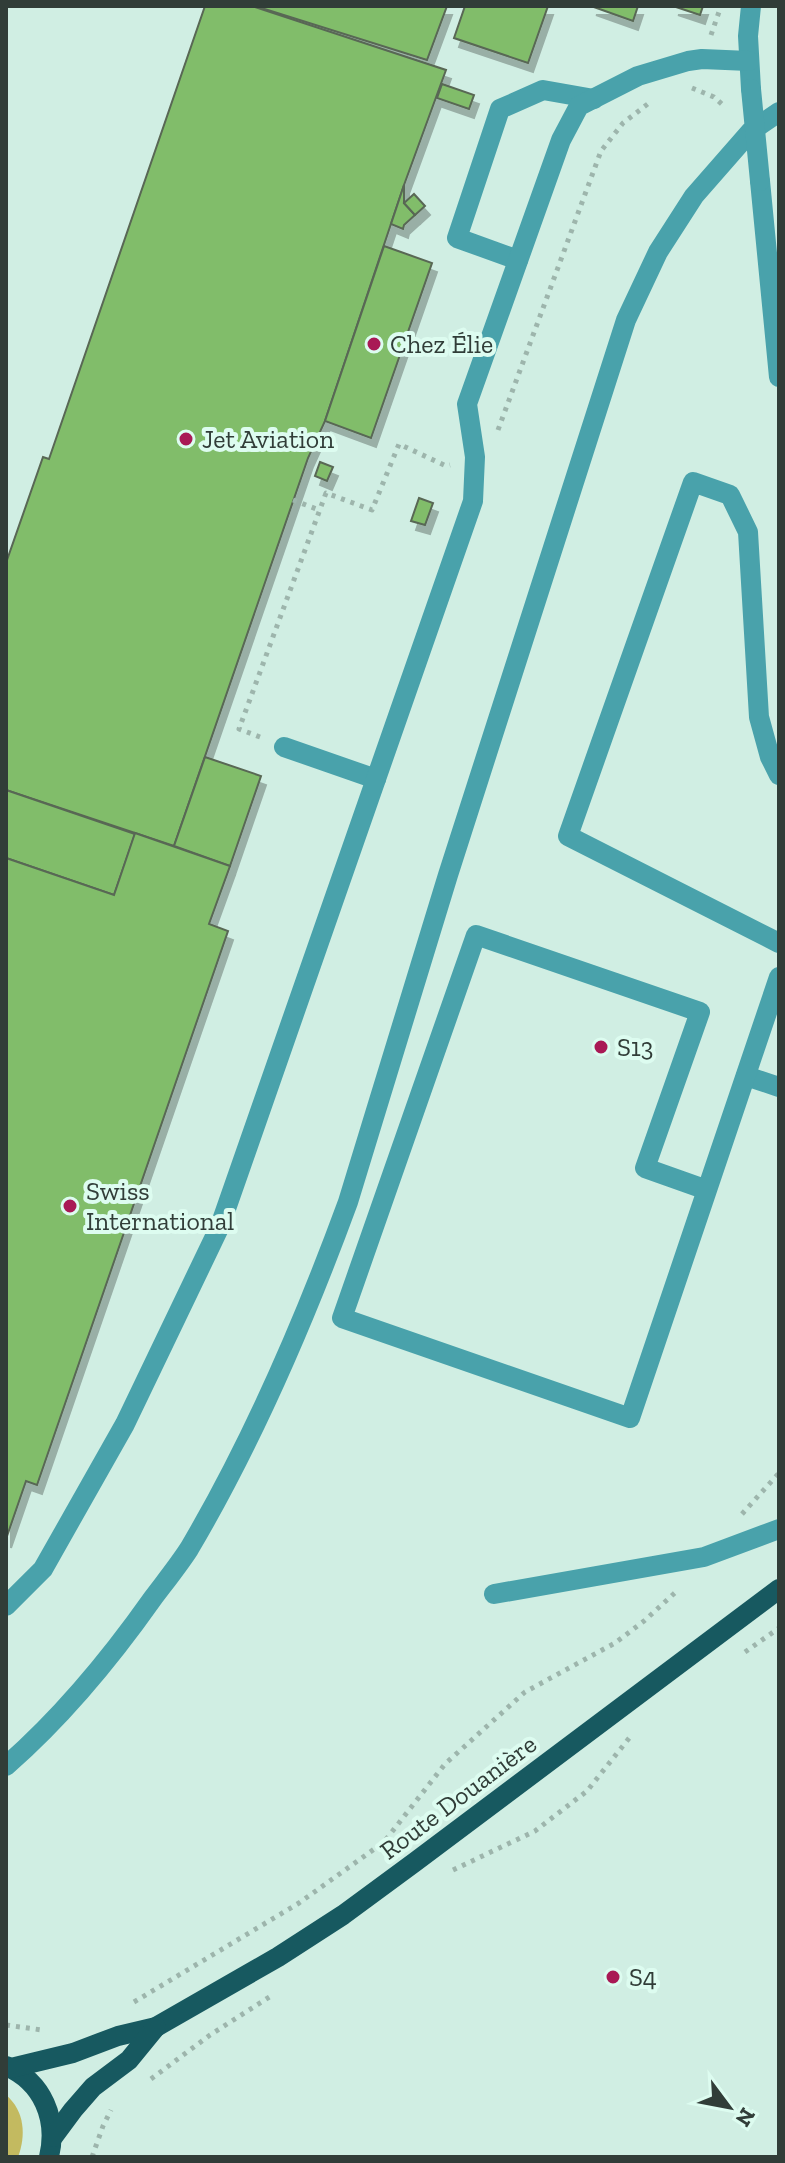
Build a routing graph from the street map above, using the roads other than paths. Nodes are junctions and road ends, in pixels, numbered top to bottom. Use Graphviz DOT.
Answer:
graph roads {
  1 [pos="751,6"];
  2 [pos="749,61"];
  3 [pos="594,99"];
  4 [pos="779,112"];
  5 [pos="518,260"];
  6 [pos="779,377"];
  7 [pos="284,747"];
  8 [pos="779,775"];
  9 [pos="376,779"];
  10 [pos="779,943"];
  11 [pos="779,977"];
  12 [pos="746,1076"];
  13 [pos="779,1087"];
  14 [pos="707,1190"];
  15 [pos="779,1529"];
  16 [pos="779,1589"];
  17 [pos="494,1594"];
  18 [pos="6,1606"];
  19 [pos="6,1766"];
  20 [pos="156,2027"];
  21 [pos="8,2067"];
  22 [pos="51,2147"];
  1 -- 2 [label="street"];
  2 -- 3 [label="street"];
  2 -- 6 [label="street, bridge"];
  3 -- 5 [label="street"];
  3 -- 5 [label="street"];
  4 -- 19 [label="street"];
  5 -- 9 [label="street"];
  7 -- 9 [label="street"];
  8 -- 10 [label="street"];
  9 -- 18 [label="street"];
  11 -- 12 [label="street"];
  12 -- 13 [label="street"];
  12 -- 14 [label="street"];
  14 -- 14 [label="street"];
  15 -- 17 [label="street"];
  16 -- 20 [label="main road, Route Douanière"];
  20 -- 21 [label="main road, Route Douanière"];
  20 -- 22 [label="main road, Route Douanière"];
  21 -- 22 [label="main road"];
}
